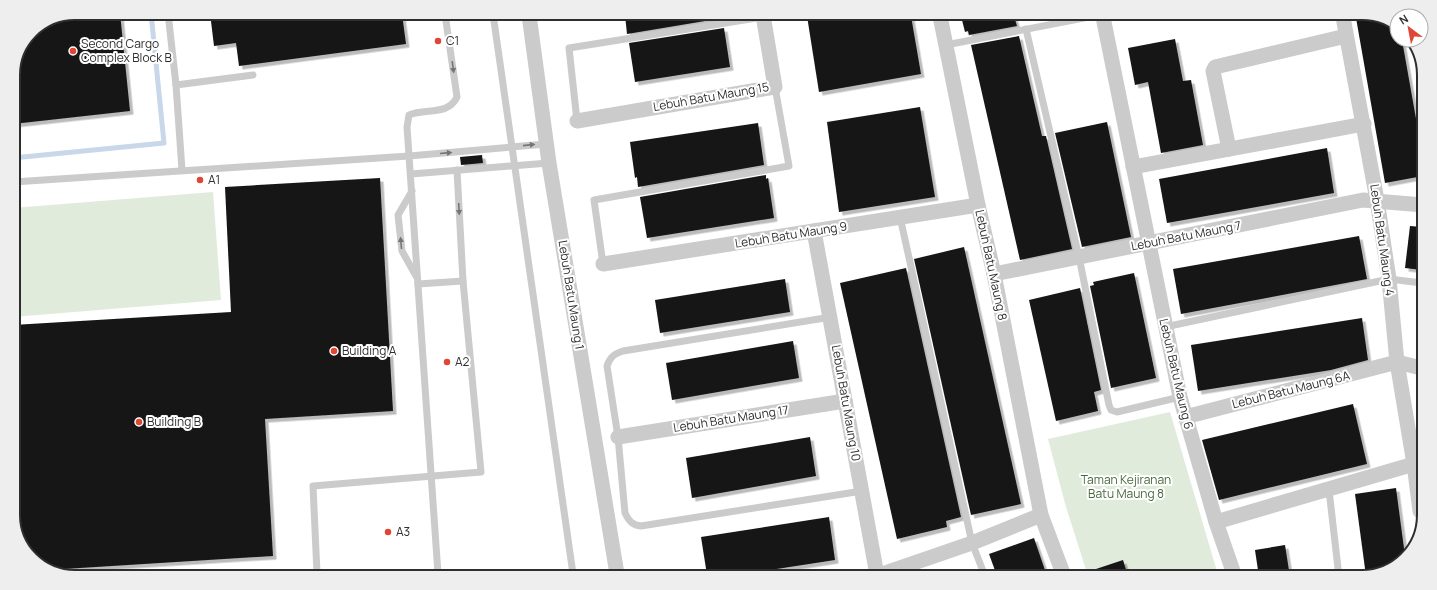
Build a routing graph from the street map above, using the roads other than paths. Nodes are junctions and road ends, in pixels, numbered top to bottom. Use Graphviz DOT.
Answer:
graph roads {
  1 [pos="169,20"];
  2 [pos="446,20"];
  3 [pos="494,20"];
  4 [pos="530,20"];
  5 [pos="739,20"];
  6 [pos="764,20"];
  7 [pos="941,20"];
  8 [pos="1073,20"];
  9 [pos="1104,20"];
  10 [pos="1343,20"];
  11 [pos="1026,29"];
  12 [pos="1346,36"];
  13 [pos="946,45"];
  14 [pos="253,75"];
  15 [pos="176,85"];
  16 [pos="775,87"];
  17 [pos="577,121"];
  18 [pos="1364,124"];
  19 [pos="546,144"];
  20 [pos="511,147"];
  21 [pos="1229,149"];
  22 [pos="409,156"];
  23 [pos="549,163"];
  24 [pos="514,165"];
  25 [pos="1133,167"];
  26 [pos="182,170"];
  27 [pos="457,170"];
  28 [pos="411,174"];
  29 [pos="20,182"];
  30 [pos="412,191"];
  31 [pos="1377,200"];
  32 [pos="1417,204"];
  33 [pos="978,205"];
  34 [pos="900,217"];
  35 [pos="814,231"];
  36 [pos="1148,244"];
  37 [pos="1079,257"];
  38 [pos="603,264"];
  39 [pos="994,274"];
  40 [pos="1388,279"];
  41 [pos="418,281"];
  42 [pos="463,282"];
  43 [pos="1417,282"];
  44 [pos="831,317"];
  45 [pos="1165,327"];
  46 [pos="1397,362"];
  47 [pos="1417,367"];
  48 [pos="1180,397"];
  49 [pos="845,401"];
  50 [pos="1185,417"];
  51 [pos="618,437"];
  52 [pos="1415,454"];
  53 [pos="431,477"];
  54 [pos="1417,477"];
  55 [pos="1329,490"];
  56 [pos="862,491"];
  57 [pos="1041,515"];
  58 [pos="1216,522"];
  59 [pos="972,543"];
  60 [pos="317,570"];
  61 [pos="438,570"];
  62 [pos="572,570"];
  63 [pos="616,570"];
  64 [pos="877,570"];
  65 [pos="893,570"];
  66 [pos="983,570"];
  67 [pos="1062,570"];
  68 [pos="1234,570"];
  69 [pos="1338,570"];
  1 -- 15 [label="lane"];
  2 -- 22 [label="lane, one-way"];
  3 -- 20 [label="lane"];
  4 -- 19 [label="street, Lebuh Batu Maung 1"];
  5 -- 17 [label="lane"];
  6 -- 16 [label="street, Lebuh Batu Maung 15"];
  7 -- 13 [label="street, Lebuh Batu Maung 8"];
  8 -- 11 [label="lane"];
  9 -- 25 [label="street, Lebuh Batu Maung 6"];
  10 -- 12 [label="street, Lebuh Batu Maung 4"];
  11 -- 13 [label="lane"];
  11 -- 37 [label="lane"];
  12 -- 18 [label="street, Lebuh Batu Maung 4"];
  12 -- 21 [label="street"];
  13 -- 33 [label="street, Lebuh Batu Maung 8"];
  14 -- 15 [label="lane"];
  15 -- 26 [label="lane"];
  16 -- 17 [label="street, Lebuh Batu Maung 15"];
  16 -- 38 [label="lane"];
  18 -- 21 [label="street"];
  18 -- 31 [label="street, Lebuh Batu Maung 4"];
  20 -- 19 [label="lane, one-way"];
  19 -- 23 [label="street, Lebuh Batu Maung 1"];
  22 -- 20 [label="lane, one-way"];
  20 -- 24 [label="lane"];
  21 -- 25 [label="street"];
  22 -- 26 [label="lane"];
  22 -- 28 [label="lane"];
  23 -- 24 [label="lane"];
  23 -- 63 [label="street, Lebuh Batu Maung 1"];
  24 -- 27 [label="lane"];
  24 -- 62 [label="lane"];
  25 -- 36 [label="street, Lebuh Batu Maung 6"];
  26 -- 29 [label="lane"];
  27 -- 28 [label="lane"];
  27 -- 42 [label="lane, one-way"];
  28 -- 30 [label="lane"];
  30 -- 41 [label="lane"];
  41 -- 30 [label="lane, one-way"];
  31 -- 32 [label="street, Lebuh Batu Maung 7"];
  31 -- 36 [label="street, Lebuh Batu Maung 7"];
  31 -- 40 [label="street, Lebuh Batu Maung 4"];
  33 -- 34 [label="street, Lebuh Batu Maung 9"];
  33 -- 39 [label="street, Lebuh Batu Maung 8"];
  34 -- 35 [label="street, Lebuh Batu Maung 9"];
  34 -- 59 [label="lane"];
  35 -- 38 [label="street, Lebuh Batu Maung 9"];
  35 -- 44 [label="street, Lebuh Batu Maung 10"];
  36 -- 37 [label="street, Lebuh Batu Maung 7"];
  36 -- 45 [label="street, Lebuh Batu Maung 6"];
  37 -- 39 [label="street, Lebuh Batu Maung 7"];
  37 -- 48 [label="lane"];
  39 -- 57 [label="street, Lebuh Batu Maung 8"];
  40 -- 43 [label="lane"];
  40 -- 45 [label="lane"];
  40 -- 46 [label="street, Lebuh Batu Maung 4"];
  41 -- 42 [label="lane"];
  41 -- 53 [label="lane"];
  42 -- 53 [label="lane"];
  44 -- 49 [label="street, Lebuh Batu Maung 10"];
  44 -- 51 [label="lane"];
  45 -- 48 [label="street, Lebuh Batu Maung 6"];
  46 -- 47 [label="street"];
  46 -- 50 [label="street, Lebuh Batu Maung 6A"];
  46 -- 52 [label="street, Lebuh Batu Maung 4"];
  48 -- 50 [label="street, Lebuh Batu Maung 6"];
  49 -- 51 [label="street, Lebuh Batu Maung 17"];
  49 -- 56 [label="street, Lebuh Batu Maung 10"];
  50 -- 58 [label="street, Lebuh Batu Maung 6"];
  51 -- 56 [label="lane"];
  52 -- 54 [label="street, Lebuh Batu Maung 4"];
  52 -- 55 [label="street"];
  53 -- 60 [label="lane"];
  53 -- 61 [label="lane"];
  55 -- 58 [label="street"];
  55 -- 69 [label="lane"];
  56 -- 64 [label="street, Lebuh Batu Maung 10"];
  57 -- 59 [label="street"];
  57 -- 67 [label="street, Lebuh Batu Maung 8"];
  58 -- 68 [label="street, Lebuh Batu Maung 6"];
  59 -- 65 [label="street"];
  59 -- 66 [label="lane"];
}
